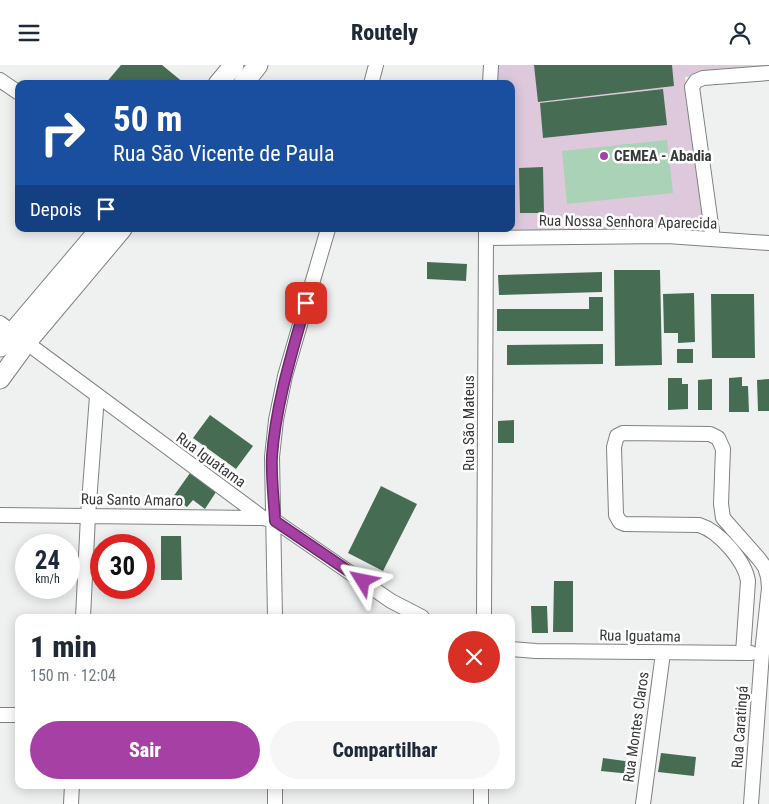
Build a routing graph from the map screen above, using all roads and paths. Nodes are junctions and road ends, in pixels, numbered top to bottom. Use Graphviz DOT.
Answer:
graph roads {
  1 [pos="234,65"];
  2 [pos="258,65"];
  3 [pos="376,65"];
  4 [pos="491,65"];
  5 [pos="769,73"];
  6 [pos="221,80"];
  7 [pos="246,80"];
  8 [pos="372,80"];
  9 [pos="490,80"];
  10 [pos="0,81"];
  11 [pos="15,90"];
  12 [pos="97,232"];
  13 [pos="119,232"];
  14 [pos="327,232"];
  15 [pos="486,233"];
  16 [pos="713,239"];
  17 [pos="769,243"];
  18 [pos="13,332"];
  19 [pos="0,347"];
  20 [pos="0,379"];
  21 [pos="97,396"];
  22 [pos="0,515"];
  23 [pos="88,516"];
  24 [pos="269,520"];
  25 [pos="83,614"];
  26 [pos="275,614"];
  27 [pos="416,614"];
  28 [pos="484,614"];
  29 [pos="515,649"];
  30 [pos="663,653"];
  31 [pos="742,653"];
  32 [pos="765,653"];
  33 [pos="0,715"];
  34 [pos="15,715"];
  35 [pos="72,789"];
  36 [pos="275,789"];
  37 [pos="481,789"];
  38 [pos="71,804"];
  39 [pos="275,804"];
  40 [pos="481,804"];
  41 [pos="643,804"];
  42 [pos="751,804"];
  1 -- 6 [label="main road"];
  2 -- 7 [label="main road"];
  3 -- 8 [label="street"];
  4 -- 9 [label="street"];
  5 -- 16 [label="street"];
  10 -- 11 [label="street"];
  12 -- 18 [label="main road"];
  13 -- 18 [label="main road"];
  14 -- 24 [label="street"];
  15 -- 16 [label="street, Rua Nossa Senhora Aparecida"];
  15 -- 28 [label="street, Rua São Mateus"];
  16 -- 17 [label="street, Rua Nossa Senhora Aparecida"];
  18 -- 19 [label="main road"];
  18 -- 20 [label="main road"];
  18 -- 21 [label="street, Rua Iguatama"];
  21 -- 23 [label="street"];
  21 -- 24 [label="street, Rua Iguatama"];
  22 -- 23 [label="street, Rua Santo Amaro"];
  23 -- 24 [label="street, Rua Santo Amaro"];
  23 -- 25 [label="street"];
  24 -- 26 [label="street"];
  24 -- 27 [label="street, Rua Iguatama"];
  29 -- 30 [label="street, Rua Iguatama"];
  30 -- 31 [label="street, Rua Iguatama"];
  30 -- 41 [label="street, Rua Montes Claros"];
  31 -- 32 [label="street, Rua Iguatama"];
  31 -- 32 [label="street, Rua Caratingá"];
  32 -- 42 [label="street, Rua Caratingá"];
  33 -- 34 [label="street"];
  35 -- 38 [label="street"];
  36 -- 39 [label="street"];
  37 -- 40 [label="street"];
}
